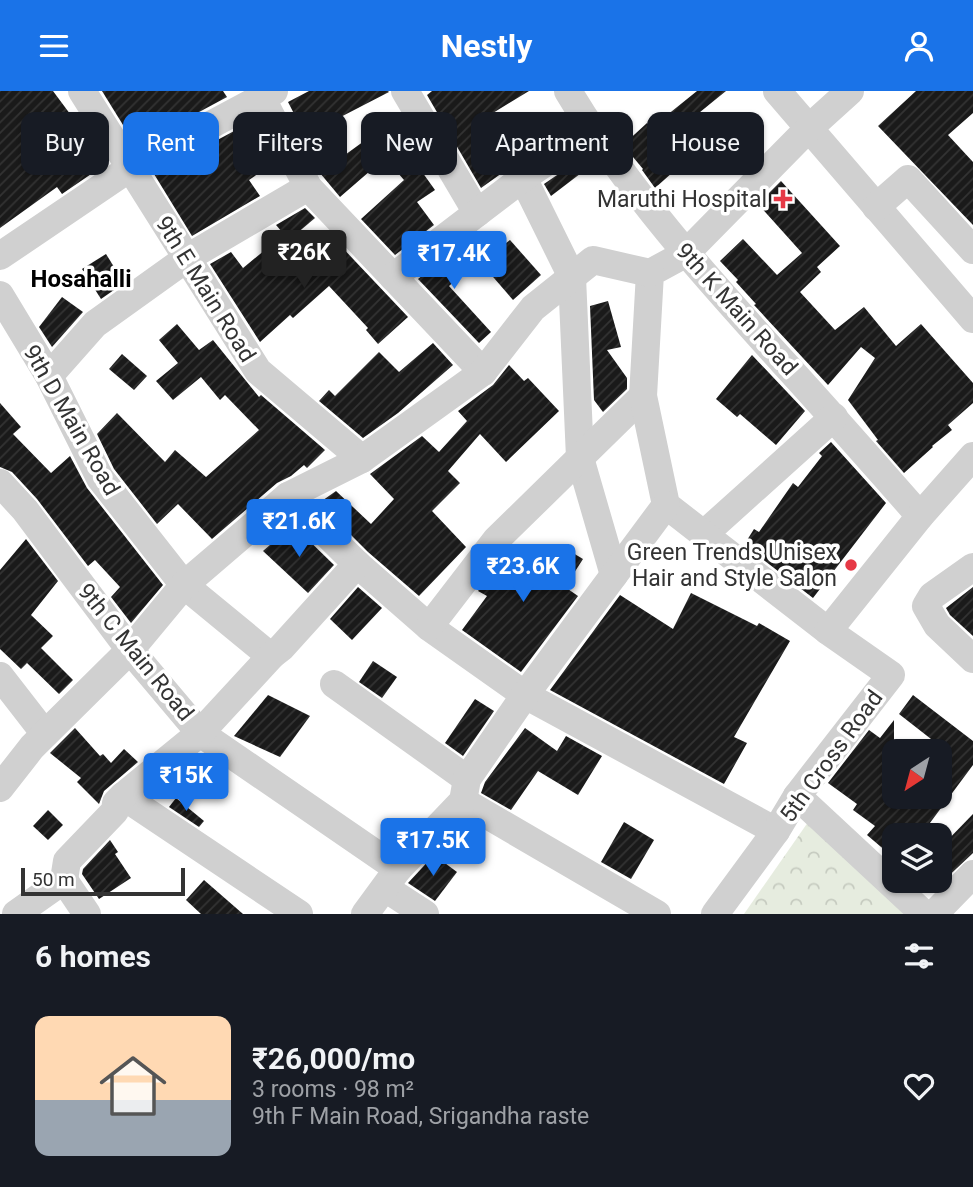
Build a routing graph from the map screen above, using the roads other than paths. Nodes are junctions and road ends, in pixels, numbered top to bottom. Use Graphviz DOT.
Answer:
graph roads {
  1 [pos="82,91"];
  2 [pos="405,91"];
  3 [pos="568,91"];
  4 [pos="777,91"];
  5 [pos="850,91"];
  6 [pos="265,93"];
  7 [pos="581,112"];
  8 [pos="219,119"];
  9 [pos="808,129"];
  10 [pos="123,157"];
  11 [pos="123,173"];
  12 [pos="134,175"];
  13 [pos="529,175"];
  14 [pos="625,175"];
  15 [pos="523,179"];
  16 [pos="308,187"];
  17 [pos="876,207"];
  18 [pos="477,213"];
  19 [pos="973,250"];
  20 [pos="685,254"];
  21 [pos="0,255"];
  22 [pos="187,258"];
  23 [pos="650,273"];
  24 [pos="572,277"];
  25 [pos="393,278"];
  26 [pos="0,295"];
  27 [pos="968,303"];
  28 [pos="483,372"];
  29 [pos="49,376"];
  30 [pos="643,396"];
  31 [pos="834,417"];
  32 [pos="973,456"];
  33 [pos="580,458"];
  34 [pos="362,459"];
  35 [pos="0,483"];
  36 [pos="288,496"];
  37 [pos="666,505"];
  38 [pos="920,516"];
  39 [pos="704,534"];
  40 [pos="357,564"];
  41 [pos="973,567"];
  42 [pos="614,575"];
  43 [pos="184,585"];
  44 [pos="429,627"];
  45 [pos="828,631"];
  46 [pos="130,650"];
  47 [pos="272,655"];
  48 [pos="973,659"];
  49 [pos="0,676"];
  50 [pos="334,684"];
  51 [pos="525,695"];
  52 [pos="200,733"];
  53 [pos="45,734"];
  54 [pos="0,788"];
  55 [pos="465,790"];
  56 [pos="123,796"];
  57 [pos="797,796"];
  58 [pos="776,831"];
  59 [pos="973,874"];
  60 [pos="392,879"];
  61 [pos="64,880"];
  62 [pos="16,914"];
  63 [pos="87,914"];
  64 [pos="299,914"];
  65 [pos="365,914"];
  66 [pos="425,914"];
  67 [pos="657,914"];
  68 [pos="715,914"];
  69 [pos="924,914"];
  70 [pos="934,914"];
  1 -- 10 [label="street, 9th E Main Road"];
  2 -- 18 [label="street"];
  3 -- 7 [label="street, 9th K Main Road"];
  4 -- 9 [label="street"];
  5 -- 9 [label="street"];
  6 -- 8 [label="street"];
  6 -- 16 [label="street"];
  9 -- 17 [label="street"];
  9 -- 20 [label="street"];
  11 -- 21 [label="street"];
  12 -- 22 [label="street, 9th E Main Road"];
  13 -- 15 [label="street"];
  14 -- 20 [label="street, 9th K Main Road"];
  15 -- 18 [label="street"];
  15 -- 24 [label="street"];
  16 -- 22 [label="street"];
  16 -- 25 [label="street"];
  17 -- 19 [label="street"];
  17 -- 27 [label="street"];
  18 -- 25 [label="street"];
  20 -- 23 [label="street"];
  20 -- 31 [label="street, 9th K Main Road"];
  22 -- 29 [label="street"];
  22 -- 34 [label="street, 9th E Main Road"];
  23 -- 24 [label="street"];
  23 -- 30 [label="street"];
  24 -- 28 [label="street"];
  24 -- 33 [label="street"];
  25 -- 28 [label="street"];
  26 -- 29 [label="street, 9th D Main Road"];
  28 -- 34 [label="street"];
  29 -- 43 [label="street, 9th D Main Road"];
  30 -- 33 [label="street"];
  30 -- 37 [label="street"];
  31 -- 38 [label="street, 9th K Main Road"];
  31 -- 39 [label="street"];
  32 -- 38 [label="street"];
  33 -- 42 [label="street"];
  33 -- 44 [label="street"];
  34 -- 36 [label="street"];
  35 -- 46 [label="street, 9th C Main Road"];
  36 -- 40 [label="street"];
  36 -- 43 [label="street"];
  37 -- 39 [label="street"];
  37 -- 42 [label="street"];
  38 -- 45 [label="street"];
  39 -- 45 [label="street"];
  40 -- 44 [label="street"];
  40 -- 47 [label="street"];
  41 -- 48 [label="street"];
  42 -- 51 [label="street"];
  43 -- 46 [label="street"];
  43 -- 47 [label="street, 9th D Main Road"];
  44 -- 51 [label="street"];
  45 -- 57 [label="street, 5th Cross Road"];
  46 -- 52 [label="street, 9th C Main Road"];
  46 -- 53 [label="street"];
  47 -- 52 [label="street"];
  49 -- 53 [label="street"];
  50 -- 55 [label="street"];
  51 -- 55 [label="street"];
  51 -- 58 [label="street"];
  52 -- 56 [label="street"];
  52 -- 60 [label="street, 9th C Main Road"];
  53 -- 54 [label="street"];
  55 -- 60 [label="street"];
  55 -- 67 [label="street"];
  56 -- 61 [label="street"];
  56 -- 64 [label="street"];
  57 -- 58 [label="street, 5th Cross Road"];
  57 -- 69 [label="street"];
  58 -- 68 [label="street, 5th Cross Road"];
  59 -- 70 [label="street"];
  60 -- 65 [label="street"];
  60 -- 66 [label="street, 9th C Main Road"];
  61 -- 62 [label="street"];
  61 -- 63 [label="street"];
}
